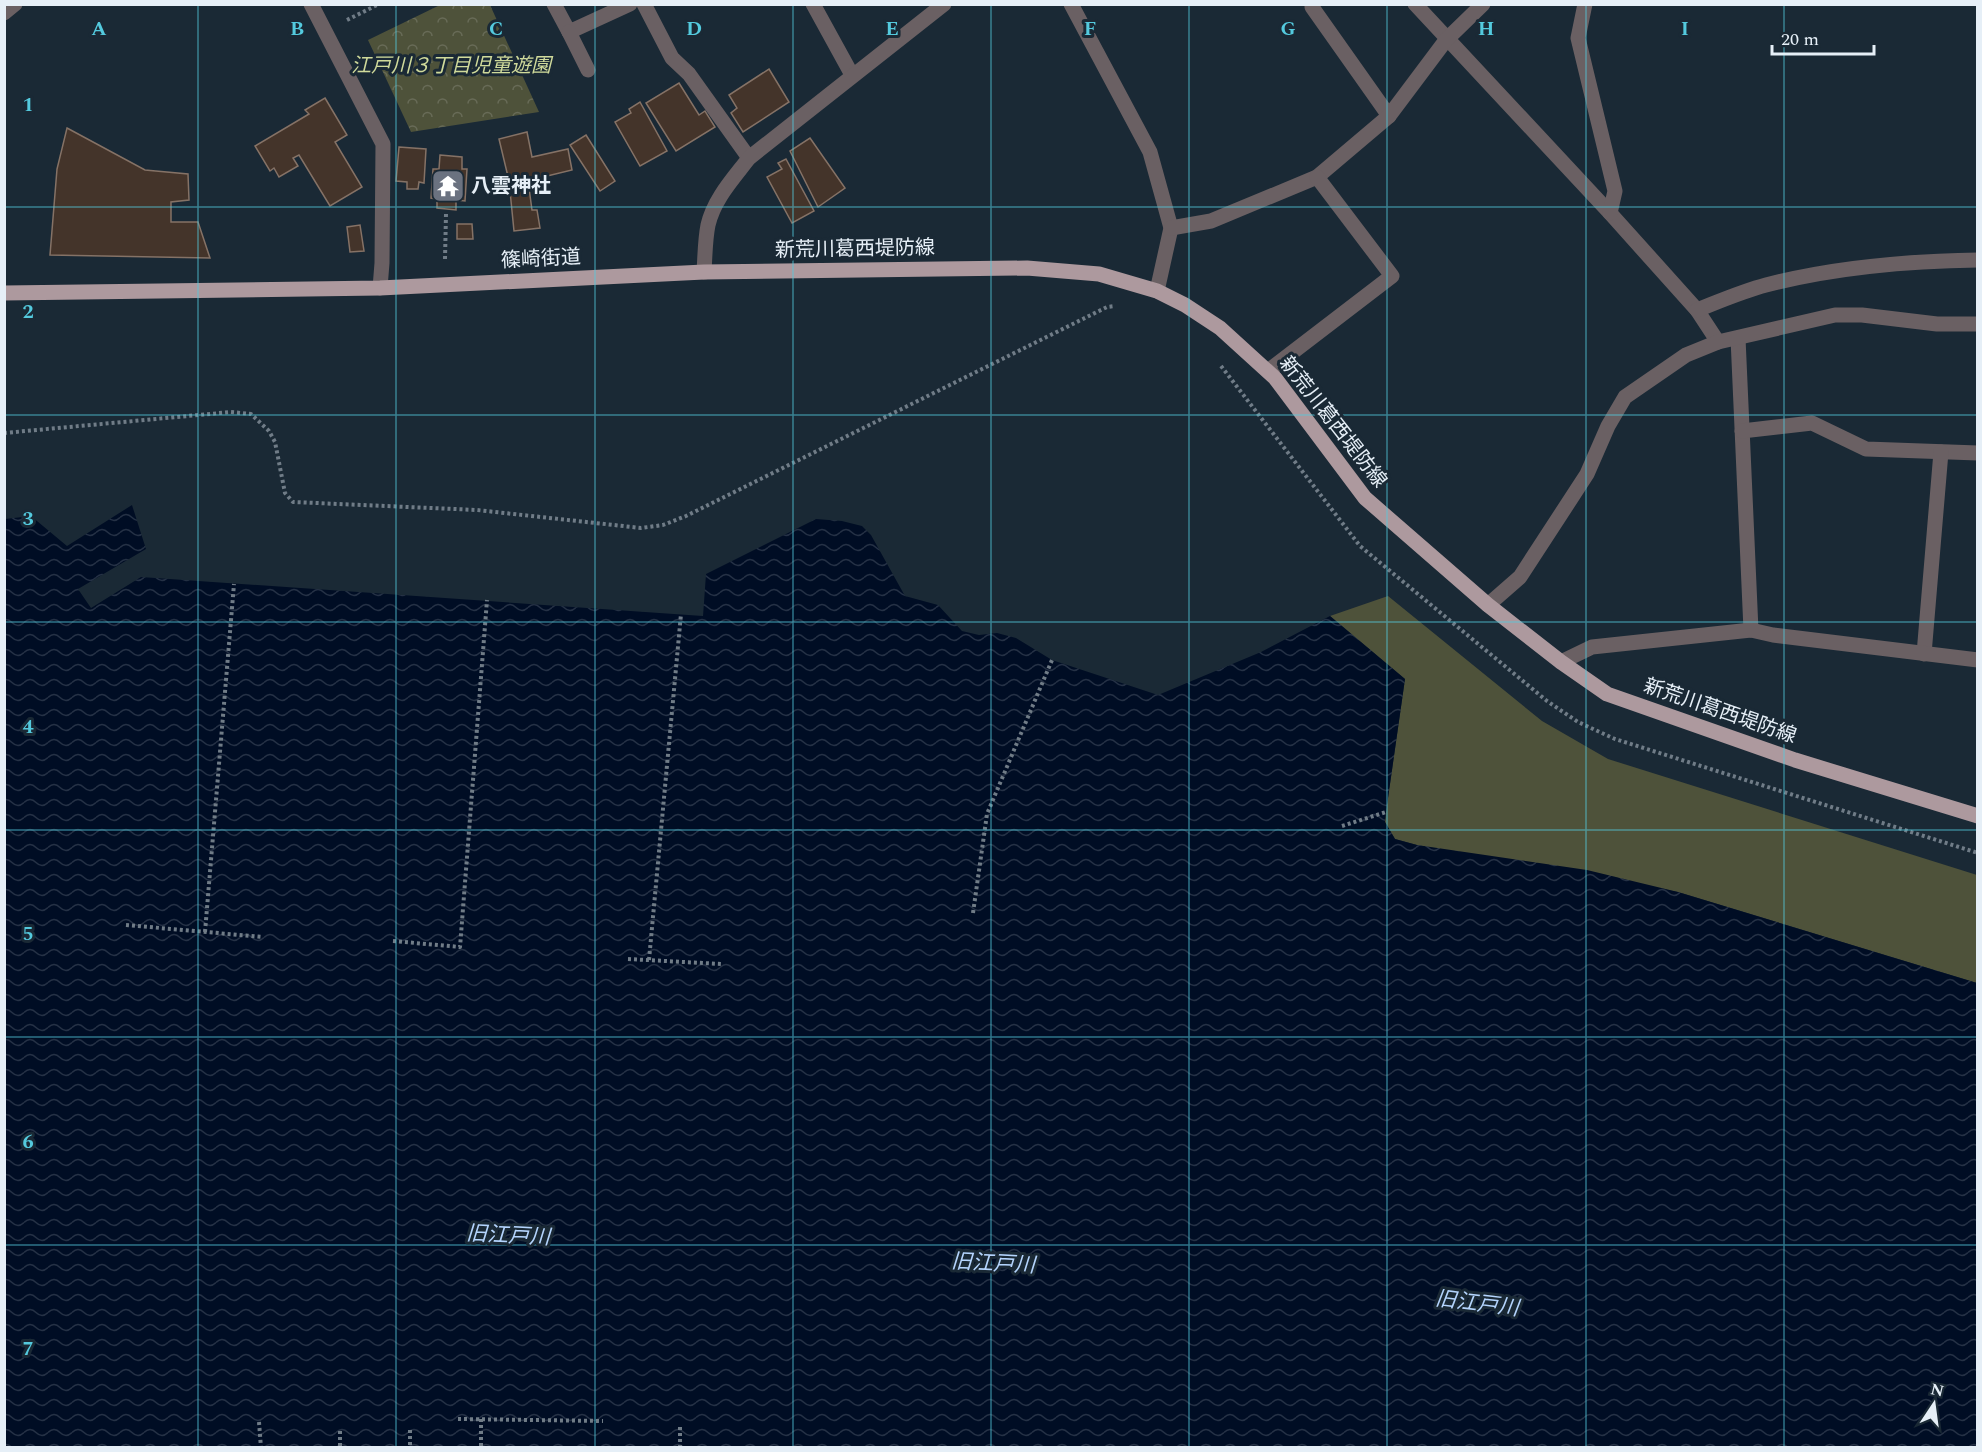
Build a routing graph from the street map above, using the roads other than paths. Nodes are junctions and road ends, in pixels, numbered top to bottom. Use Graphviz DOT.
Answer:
graph roads {
  1 [pos="15,4"];
  2 [pos="310,4"];
  3 [pos="554,4"];
  4 [pos="630,4"];
  5 [pos="644,4"];
  6 [pos="813,4"];
  7 [pos="944,4"];
  8 [pos="1071,4"];
  9 [pos="1415,4"];
  10 [pos="1483,4"];
  11 [pos="1585,4"];
  12 [pos="1312,7"];
  13 [pos="4,13"];
  14 [pos="569,32"];
  15 [pos="1446,40"];
  16 [pos="588,70"];
  17 [pos="852,75"];
  18 [pos="1389,116"];
  19 [pos="749,158"];
  20 [pos="1317,177"];
  21 [pos="1610,213"];
  22 [pos="1171,228"];
  23 [pos="1977,260"];
  24 [pos="704,272"];
  25 [pos="380,288"];
  26 [pos="1157,291"];
  27 [pos="4,293"];
  28 [pos="1697,310"];
  29 [pos="1977,324"];
  30 [pos="1738,338"];
  31 [pos="1718,342"];
  32 [pos="1268,371"];
  33 [pos="1742,431"];
  34 [pos="1941,452"];
  35 [pos="1977,453"];
  36 [pos="1488,605"];
  37 [pos="1751,630"];
  38 [pos="1924,654"];
  39 [pos="1977,660"];
  40 [pos="1561,662"];
  41 [pos="1977,816"];
  1 -- 13 [label="street"];
  2 -- 25 [label="street"];
  3 -- 14 [label="street"];
  4 -- 14 [label="street"];
  5 -- 19 [label="street"];
  6 -- 17 [label="street"];
  7 -- 17 [label="street"];
  8 -- 22 [label="street"];
  9 -- 15 [label="street"];
  10 -- 15 [label="street"];
  11 -- 21 [label="street"];
  12 -- 18 [label="street"];
  14 -- 16 [label="street"];
  15 -- 18 [label="street"];
  15 -- 21 [label="street"];
  17 -- 19 [label="street"];
  18 -- 20 [label="street"];
  19 -- 24 [label="street"];
  20 -- 22 [label="street"];
  20 -- 32 [label="street"];
  21 -- 28 [label="street"];
  22 -- 26 [label="street"];
  23 -- 28 [label="street"];
  24 -- 25 [label="main road, 篠崎街道"];
  24 -- 26 [label="main road, 新荒川葛西堤防線"];
  25 -- 27 [label="main road, 篠崎街道"];
  26 -- 32 [label="main road, 新荒川葛西堤防線"];
  28 -- 31 [label="street"];
  29 -- 30 [label="street"];
  30 -- 31 [label="street"];
  30 -- 33 [label="street"];
  31 -- 36 [label="street"];
  32 -- 36 [label="main road, 新荒川葛西堤防線"];
  33 -- 34 [label="street"];
  33 -- 37 [label="street"];
  34 -- 35 [label="street"];
  34 -- 38 [label="street"];
  36 -- 40 [label="main road, 新荒川葛西堤防線"];
  37 -- 38 [label="street"];
  37 -- 40 [label="street"];
  38 -- 39 [label="street"];
  40 -- 41 [label="main road, 新荒川葛西堤防線"];
}
